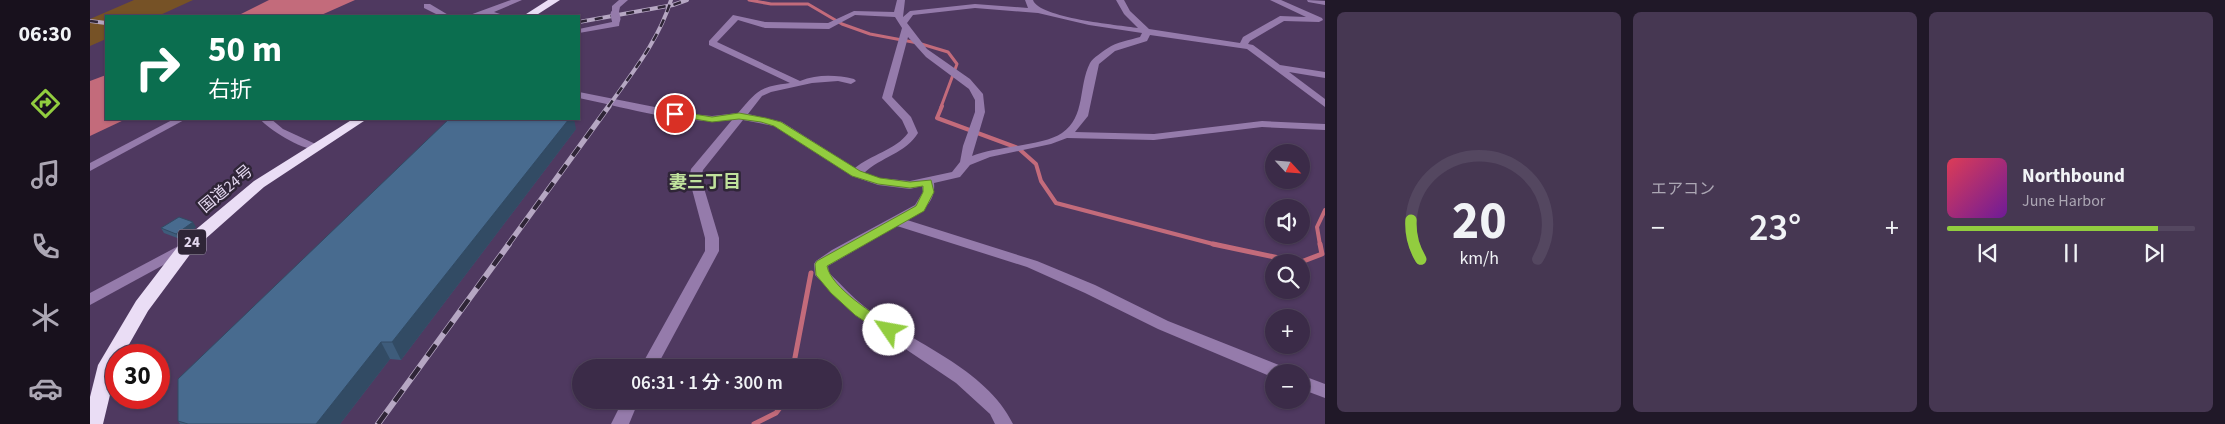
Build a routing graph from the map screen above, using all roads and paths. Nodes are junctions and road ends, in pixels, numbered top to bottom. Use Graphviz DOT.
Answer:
graph roads {
  1 [pos="494,0"];
  2 [pos="518,0"];
  3 [pos="555,0"];
  4 [pos="624,0"];
  5 [pos="901,0"];
  6 [pos="1029,0"];
  7 [pos="1120,0"];
  8 [pos="1274,0"];
  9 [pos="1311,0"];
  10 [pos="1325,3"];
  11 [pos="506,5"];
  12 [pos="427,6"];
  13 [pos="1040,11"];
  14 [pos="485,12"];
  15 [pos="444,15"];
  16 [pos="474,15"];
  17 [pos="498,15"];
  18 [pos="530,15"];
  19 [pos="902,22"];
  20 [pos="1322,22"];
  21 [pos="580,31"];
  22 [pos="1147,32"];
  23 [pos="1243,45"];
  24 [pos="1276,68"];
  25 [pos="1325,75"];
  26 [pos="851,81"];
  27 [pos="800,84"];
  28 [pos="580,95"];
  29 [pos="1325,104"];
  30 [pos="739,116"];
  31 [pos="179,120"];
  32 [pos="266,120"];
  33 [pos="359,120"];
  34 [pos="1324,126"];
  35 [pos="1066,135"];
  36 [pos="316,147"];
  37 [pos="966,163"];
  38 [pos="90,168"];
  39 [pos="856,174"];
  40 [pos="928,182"];
  41 [pos="896,221"];
  42 [pos="188,246"];
  43 [pos="90,300"];
  44 [pos="653,359"];
  45 [pos="1265,367"];
  46 [pos="1310,385"];
  47 [pos="1325,391"];
  48 [pos="627,409"];
  49 [pos="92,424"];
  50 [pos="620,424"];
  51 [pos="1004,424"];
  1 -- 11 [label="street"];
  2 -- 11 [label="street"];
  3 -- 18 [label="highway"];
  4 -- 21 [label="street"];
  5 -- 19 [label="street"];
  6 -- 13 [label="street"];
  7 -- 22 [label="street"];
  8 -- 20 [label="street"];
  9 -- 10 [label="street"];
  11 -- 14 [label="street"];
  12 -- 15 [label="street"];
  13 -- 19 [label="street"];
  13 -- 22 [label="street"];
  14 -- 16 [label="street"];
  14 -- 17 [label="street"];
  19 -- 27 [label="street"];
  19 -- 37 [label="street"];
  19 -- 39 [label="street"];
  20 -- 23 [label="street"];
  22 -- 23 [label="street"];
  22 -- 35 [label="street"];
  23 -- 24 [label="street"];
  24 -- 25 [label="street"];
  24 -- 29 [label="street"];
  26 -- 27 [label="street"];
  27 -- 30 [label="street"];
  28 -- 30 [label="street"];
  30 -- 39 [label="street"];
  30 -- 44 [label="street"];
  31 -- 38 [label="street"];
  32 -- 36 [label="street"];
  33 -- 36 [label="highway, 国道24号 / 24"];
  34 -- 35 [label="street"];
  35 -- 37 [label="street"];
  36 -- 42 [label="highway, 国道24号 / 24"];
  37 -- 40 [label="street"];
  39 -- 40 [label="street"];
  40 -- 41 [label="street"];
  41 -- 45 [label="street"];
  41 -- 51 [label="street"];
  42 -- 43 [label="street"];
  42 -- 49 [label="highway, 国道24号 / 24"];
  46 -- 47 [label="street"];
  48 -- 50 [label="street"];
}
